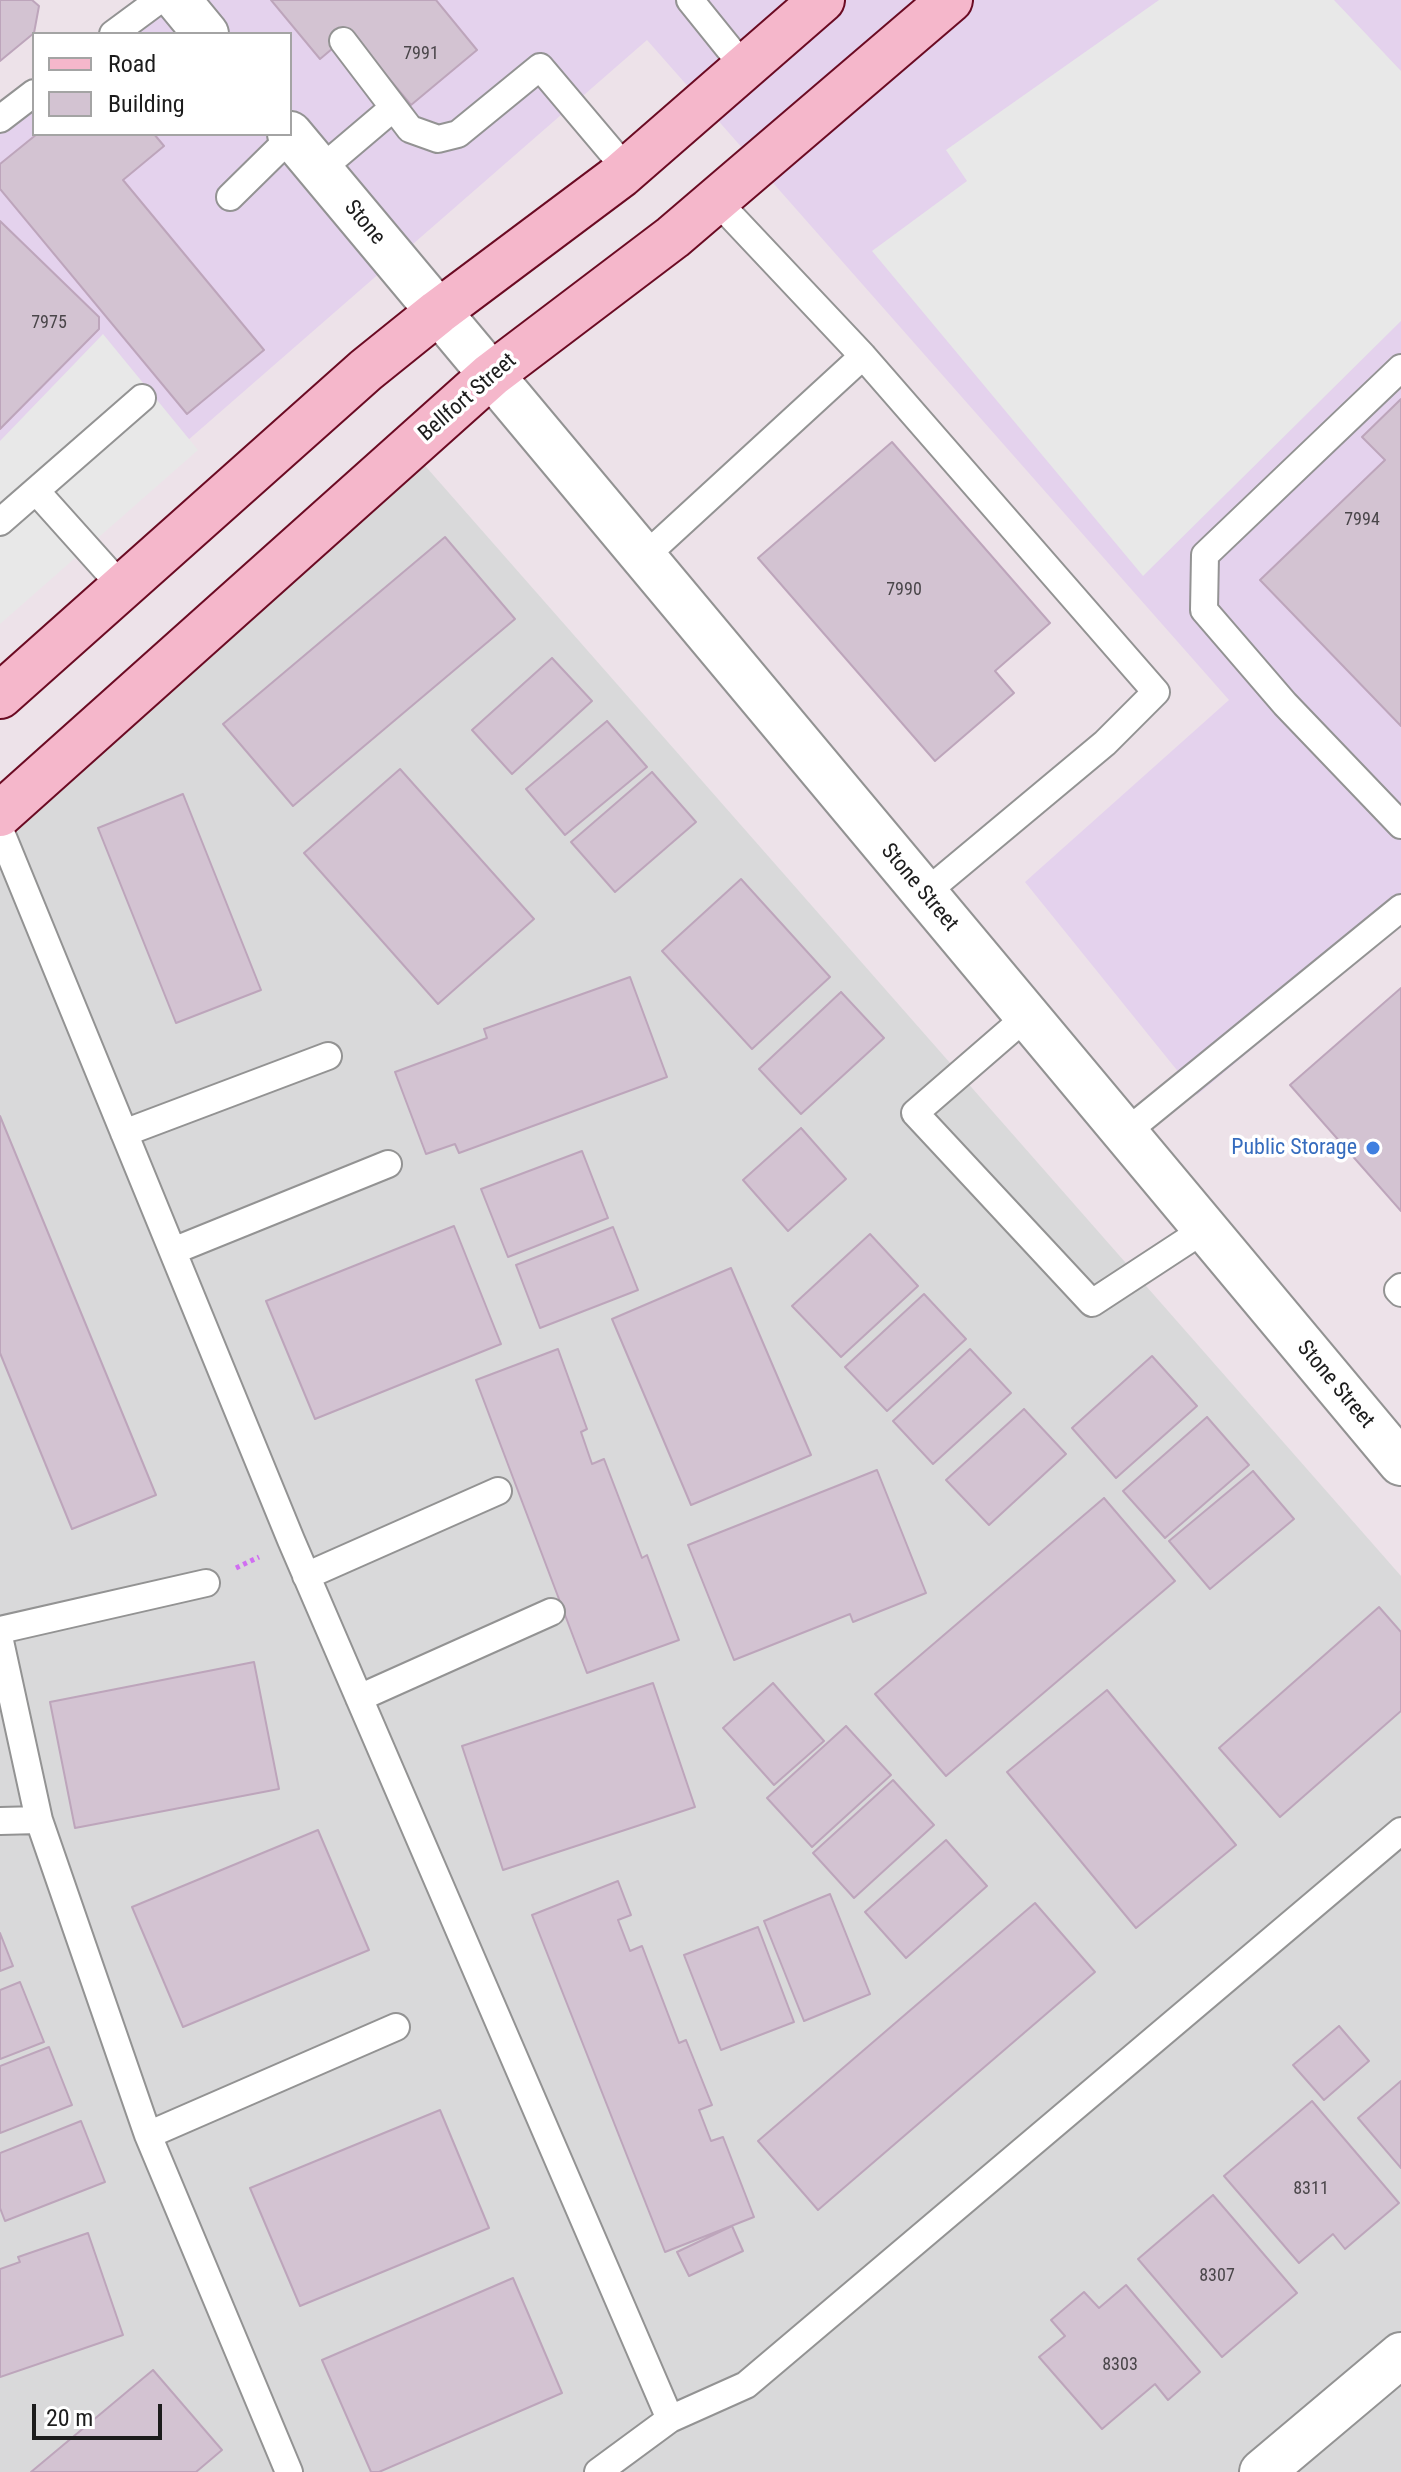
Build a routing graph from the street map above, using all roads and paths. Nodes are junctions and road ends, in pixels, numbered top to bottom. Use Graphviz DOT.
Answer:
graph roads {
  1 [pos="159,0"];
  2 [pos="178,0"];
  3 [pos="690,0"];
  4 [pos="822,0"];
  5 [pos="950,0"];
  6 [pos="116,32"];
  7 [pos="204,32"];
  8 [pos="343,41"];
  9 [pos="744,67"];
  10 [pos="32,95"];
  11 [pos="393,108"];
  12 [pos="0,119"];
  13 [pos="290,136"];
  14 [pos="292,136"];
  15 [pos="320,170"];
  16 [pos="627,170"];
  17 [pos="230,197"];
  18 [pos="716,200"];
  19 [pos="438,312"];
  20 [pos="863,356"];
  21 [pos="1401,368"];
  22 [pos="491,375"];
  23 [pos="142,398"];
  24 [pos="36,491"];
  25 [pos="0,522"];
  26 [pos="643,558"];
  27 [pos="122,587"];
  28 [pos="1,693"];
  29 [pos="0,814"];
  30 [pos="1401,825"];
  31 [pos="0,830"];
  32 [pos="924,894"];
  33 [pos="1401,908"];
  34 [pos="1027,1016"];
  35 [pos="328,1056"];
  36 [pos="124,1133"];
  37 [pos="1125,1133"];
  38 [pos="388,1164"];
  39 [pos="1205,1229"];
  40 [pos="173,1251"];
  41 [pos="1401,1287"];
  42 [pos="1401,1293"];
  43 [pos="1401,1463"];
  44 [pos="498,1491"];
  45 [pos="291,1540"];
  46 [pos="306,1576"];
  47 [pos="206,1583"];
  48 [pos="551,1612"];
  49 [pos="0,1630"];
  50 [pos="0,1641"];
  51 [pos="359,1698"];
  52 [pos="39,1820"];
  53 [pos="0,1821"];
  54 [pos="1401,1831"];
  55 [pos="396,2027"];
  56 [pos="148,2135"];
  57 [pos="1401,2355"];
  58 [pos="670,2419"];
  59 [pos="289,2472"];
  60 [pos="598,2472"];
  61 [pos="1262,2472"];
  1 -- 6 [label="lane"];
  2 -- 7 [label="street"];
  3 -- 9 [label="lane"];
  4 -- 9 [label="main road"];
  5 -- 18 [label="main road, Bellfort Street"];
  8 -- 11 [label="lane"];
  9 -- 16 [label="main road"];
  10 -- 12 [label="lane"];
  11 -- 15 [label="lane"];
  11 -- 16 [label="lane"];
  13 -- 17 [label="lane"];
  14 -- 15 [label="street, Stone"];
  15 -- 19 [label="street, Stone"];
  16 -- 19 [label="main road"];
  18 -- 20 [label="lane"];
  18 -- 22 [label="main road, Bellfort Street"];
  19 -- 22 [label="street, Stone Street"];
  19 -- 27 [label="main road"];
  20 -- 26 [label="lane"];
  20 -- 32 [label="lane"];
  21 -- 30 [label="lane"];
  22 -- 26 [label="street, Stone Street"];
  22 -- 29 [label="main road, Bellfort Street"];
  23 -- 24 [label="lane"];
  24 -- 25 [label="lane"];
  24 -- 27 [label="lane"];
  26 -- 32 [label="street, Stone Street"];
  27 -- 28 [label="main road"];
  31 -- 36 [label="lane"];
  32 -- 34 [label="street, Stone Street"];
  33 -- 37 [label="lane"];
  34 -- 37 [label="street, Stone Street"];
  34 -- 39 [label="lane"];
  35 -- 36 [label="lane"];
  36 -- 40 [label="lane"];
  37 -- 39 [label="street, Stone Street"];
  38 -- 40 [label="lane"];
  39 -- 43 [label="street, Stone Street"];
  40 -- 45 [label="lane"];
  41 -- 42 [label="lane"];
  44 -- 46 [label="lane"];
  45 -- 46 [label="lane"];
  45 -- 47 [label="path"];
  46 -- 51 [label="lane"];
  47 -- 49 [label="lane"];
  48 -- 51 [label="lane"];
  50 -- 52 [label="lane"];
  51 -- 58 [label="lane"];
  52 -- 53 [label="lane"];
  52 -- 56 [label="lane"];
  54 -- 58 [label="lane"];
  55 -- 56 [label="lane"];
  56 -- 59 [label="lane"];
  57 -- 61 [label="street"];
  58 -- 60 [label="lane"];
}
